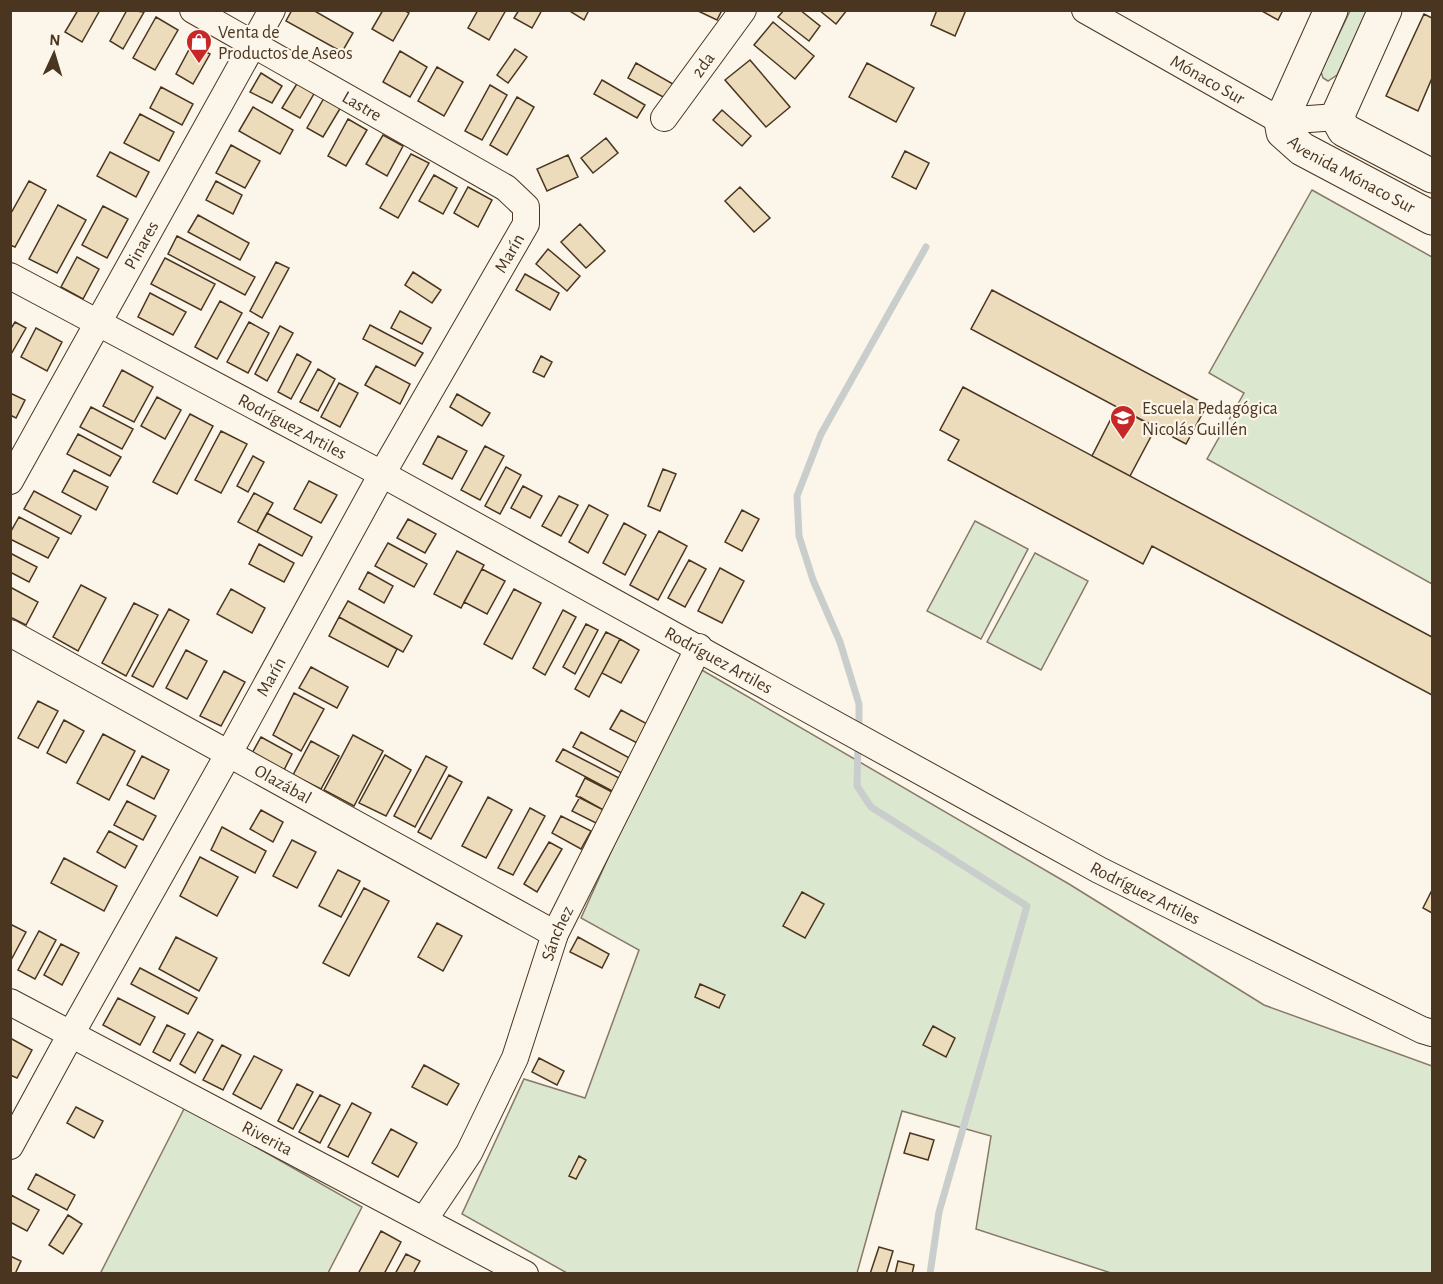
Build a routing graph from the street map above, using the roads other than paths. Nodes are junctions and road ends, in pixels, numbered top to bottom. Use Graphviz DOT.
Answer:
graph roads {
  1 [pos="193,10"];
  2 [pos="272,10"];
  3 [pos="743,10"];
  4 [pos="1084,10"];
  5 [pos="1332,10"];
  6 [pos="1385,10"];
  7 [pos="253,44"];
  8 [pos="1337,117"];
  9 [pos="664,118"];
  10 [pos="1281,121"];
  11 [pos="1432,176"];
  12 [pos="526,207"];
  13 [pos="1432,218"];
  14 [pos="10,276"];
  15 [pos="98,322"];
  16 [pos="382,474"];
  17 [pos="10,481"];
  18 [pos="10,633"];
  19 [pos="699,647"];
  20 [pos="229,753"];
  21 [pos="555,934"];
  22 [pos="10,1002"];
  23 [pos="1432,1033"];
  24 [pos="71,1034"];
  25 [pos="10,1146"];
  26 [pos="423,1220"];
  27 [pos="525,1274"];
  1 -- 7 [label="street, Lastre"];
  2 -- 7 [label="street, Pinares"];
  3 -- 9 [label="street, 2da"];
  4 -- 10 [label="street, Mónaco Sur"];
  5 -- 10 [label="main road"];
  6 -- 8 [label="main road"];
  7 -- 12 [label="street, Lastre"];
  7 -- 15 [label="street, Pinares"];
  8 -- 10 [label="street"];
  8 -- 11 [label="main road, Avenida Mónaco Sur"];
  10 -- 13 [label="main road, Avenida Mónaco Sur"];
  12 -- 16 [label="street, Marín"];
  14 -- 15 [label="street, Rodríguez Artiles"];
  15 -- 16 [label="street, Rodríguez Artiles"];
  15 -- 17 [label="street, Pinares"];
  16 -- 19 [label="street, Rodríguez Artiles"];
  16 -- 20 [label="street, Marín"];
  18 -- 20 [label="street, Olazábal"];
  19 -- 21 [label="street, Sánchez"];
  19 -- 23 [label="street, Rodríguez Artiles"];
  20 -- 21 [label="street, Olazábal"];
  20 -- 24 [label="street, Marín"];
  21 -- 26 [label="street, Sánchez"];
  22 -- 24 [label="street, Riverita"];
  24 -- 25 [label="street, Marín"];
  24 -- 26 [label="street, Riverita"];
  26 -- 27 [label="street, Riverita"];
}
